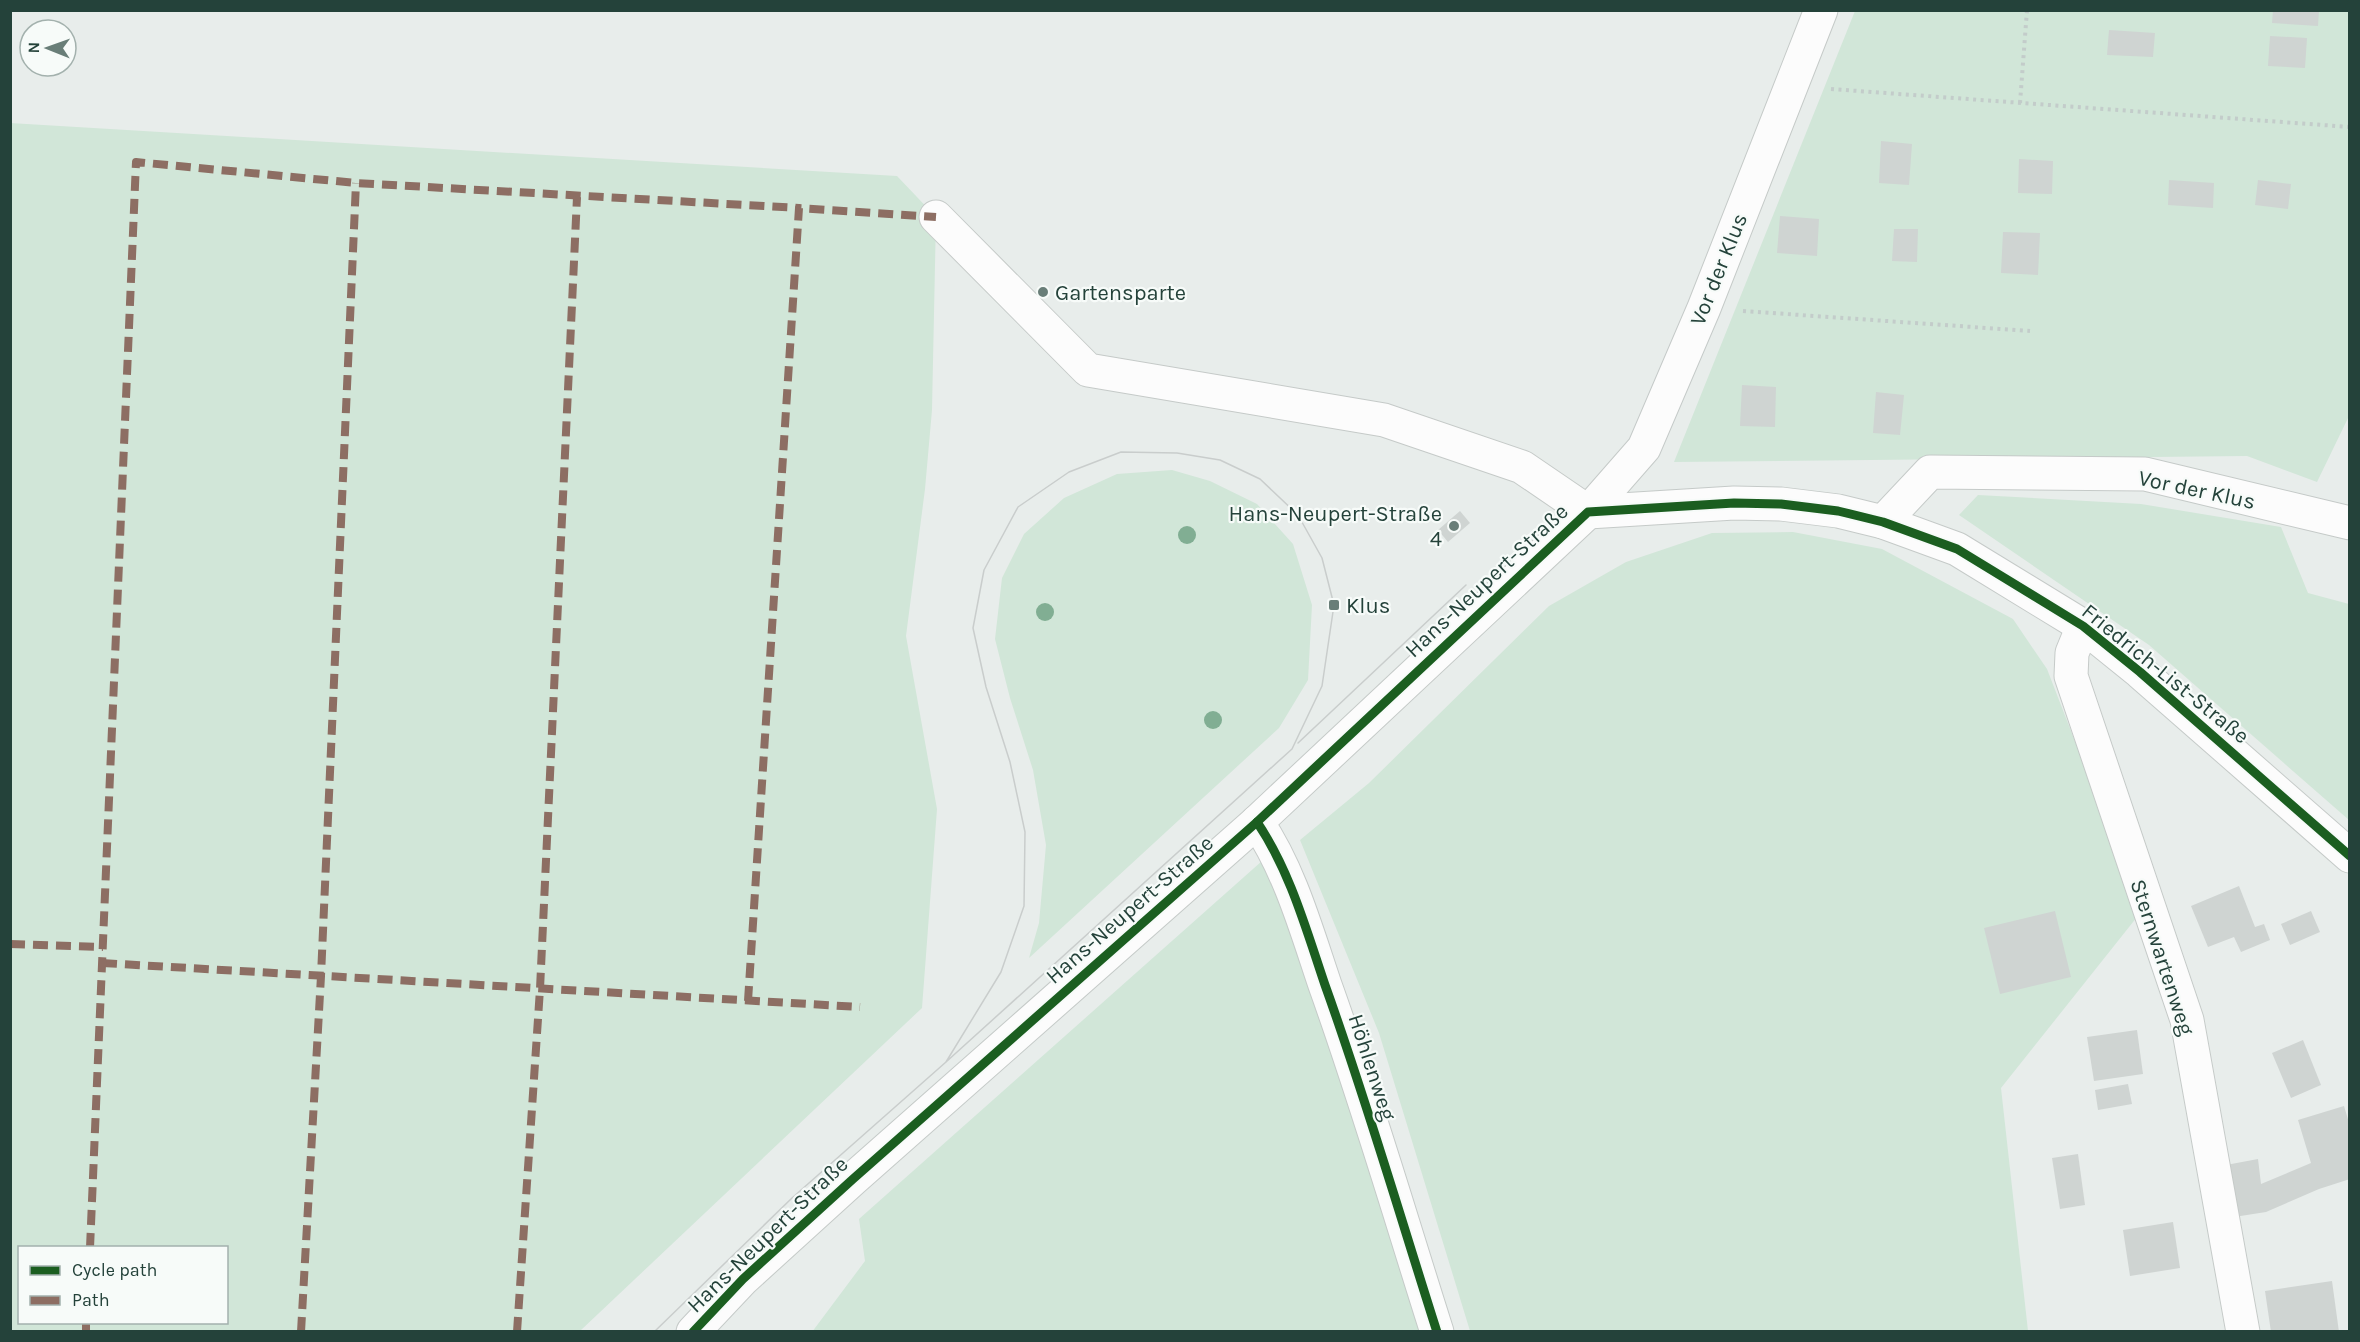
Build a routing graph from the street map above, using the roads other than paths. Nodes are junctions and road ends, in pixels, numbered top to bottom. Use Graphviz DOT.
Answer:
graph roads {
  1 [pos="1821,10"];
  2 [pos="936,217"];
  3 [pos="1588,512"];
  4 [pos="1883,522"];
  5 [pos="2349,523"];
  6 [pos="2083,626"];
  7 [pos="1257,822"];
  8 [pos="2349,855"];
  9 [pos="693,1332"];
  10 [pos="1437,1332"];
  11 [pos="2243,1332"];
  1 -- 3 [label="street, Vor der Klus"];
  2 -- 3 [label="street"];
  3 -- 4 [label="street, Friedrich-List-Straße"];
  3 -- 7 [label="street, Hans-Neupert-Straße"];
  4 -- 5 [label="street, Vor der Klus"];
  4 -- 6 [label="street, Friedrich-List-Straße"];
  6 -- 8 [label="street, Friedrich-List-Straße"];
  6 -- 11 [label="street, Sternwartenweg"];
  7 -- 9 [label="street, Hans-Neupert-Straße"];
  7 -- 10 [label="street, Höhlenweg"];
}
